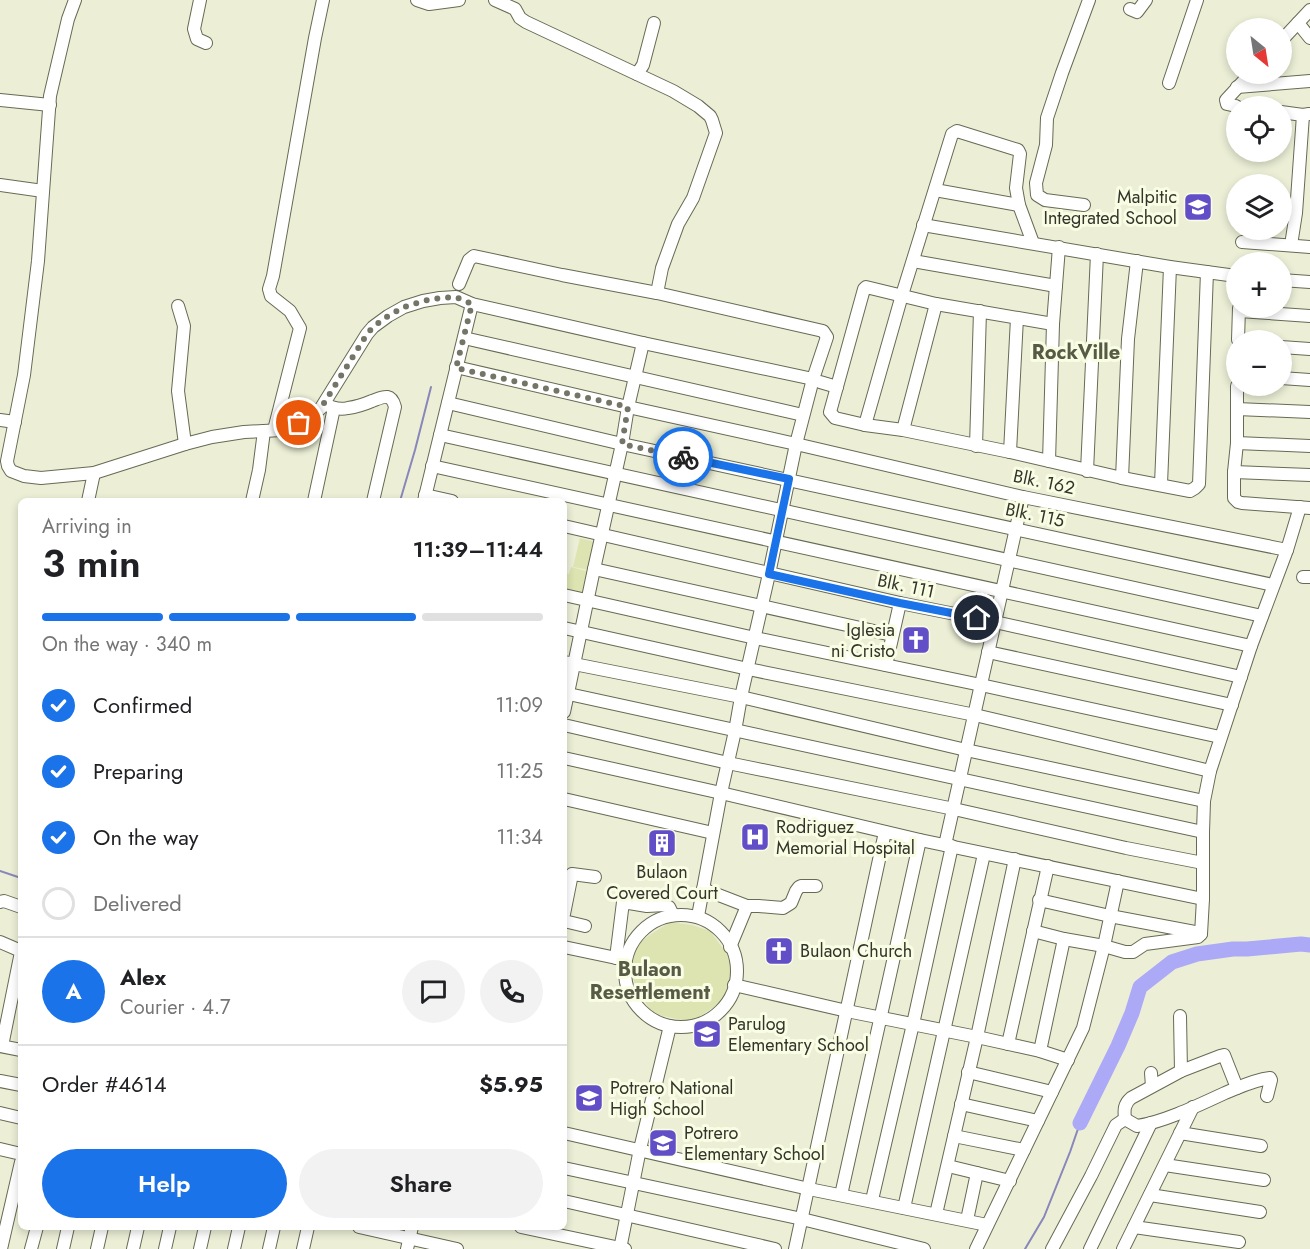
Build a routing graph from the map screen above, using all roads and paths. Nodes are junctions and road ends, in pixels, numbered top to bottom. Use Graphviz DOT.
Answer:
graph roads {
  1 [pos="75,0"];
  2 [pos="200,0"];
  3 [pos="323,0"];
  4 [pos="417,0"];
  5 [pos="459,0"];
  6 [pos="495,0"];
  7 [pos="1089,0"];
  8 [pos="1146,0"];
  9 [pos="1197,0"];
  10 [pos="1130,9"];
  11 [pos="1310,10"];
  12 [pos="654,23"];
  13 [pos="1298,23"];
  14 [pos="1292,29"];
  15 [pos="1310,38"];
  16 [pos="206,43"];
  17 [pos="637,74"];
  18 [pos="1310,81"];
  19 [pos="1169,83"];
  20 [pos="1240,84"];
  21 [pos="1237,87"];
  22 [pos="1229,96"];
  23 [pos="0,100"];
  24 [pos="50,105"];
  25 [pos="1292,113"];
  26 [pos="1307,115"];
  27 [pos="0,185"];
  28 [pos="43,190"];
  29 [pos="935,190"];
  30 [pos="1018,205"];
  31 [pos="1084,205"];
  32 [pos="923,225"];
  33 [pos="1242,242"];
  34 [pos="1033,243"];
  35 [pos="1291,245"];
  36 [pos="1059,247"];
  37 [pos="1310,247"];
  38 [pos="1097,254"];
  39 [pos="913,261"];
  40 [pos="1137,261"];
  41 [pos="1170,267"];
  42 [pos="1207,272"];
  43 [pos="1226,275"];
  44 [pos="1292,281"];
  45 [pos="1310,282"];
  46 [pos="459,284"];
  47 [pos="1056,286"];
  48 [pos="657,293"];
  49 [pos="902,295"];
  50 [pos="472,304"];
  51 [pos="936,304"];
  52 [pos="178,306"];
  53 [pos="980,311"];
  54 [pos="1292,314"];
  55 [pos="1310,316"];
  56 [pos="1017,318"];
  57 [pos="1053,324"];
  58 [pos="464,338"];
  59 [pos="643,343"];
  60 [pos="1292,348"];
  61 [pos="1310,349"];
  62 [pos="456,368"];
  63 [pos="635,377"];
  64 [pos="1292,379"];
  65 [pos="1310,380"];
  66 [pos="816,381"];
  67 [pos="837,387"];
  68 [pos="1238,396"];
  69 [pos="448,403"];
  70 [pos="329,406"];
  71 [pos="628,407"];
  72 [pos="1237,409"];
  73 [pos="1310,412"];
  74 [pos="803,415"];
  75 [pos="0,420"];
  76 [pos="15,422"];
  77 [pos="865,425"];
  78 [pos="269,430"];
  79 [pos="903,430"];
  80 [pos="440,435"];
  81 [pos="1236,443"];
  82 [pos="185,444"];
  83 [pos="622,444"];
  84 [pos="796,444"];
  85 [pos="976,446"];
  86 [pos="1310,446"];
  87 [pos="1010,452"];
  88 [pos="1049,461"];
  89 [pos="432,466"];
  90 [pos="4,467"];
  91 [pos="1087,471"];
  92 [pos="1234,472"];
  93 [pos="94,473"];
  94 [pos="616,474"];
  95 [pos="1310,475"];
  96 [pos="1122,478"];
  97 [pos="789,479"];
  98 [pos="1161,484"];
  99 [pos="1023,496"];
  100 [pos="89,498"];
  101 [pos="253,498"];
  102 [pos="314,498"];
  103 [pos="374,498"];
  104 [pos="424,498"];
  105 [pos="609,505"];
  106 [pos="1305,508"];
  107 [pos="782,510"];
  108 [pos="567,527"];
  109 [pos="1016,530"];
  110 [pos="602,534"];
  111 [pos="775,541"];
  112 [pos="1287,550"];
  113 [pos="1008,560"];
  114 [pos="594,569"];
  115 [pos="769,574"];
  116 [pos="1274,585"];
  117 [pos="1002,591"];
  118 [pos="567,596"];
  119 [pos="587,600"];
  120 [pos="900,603"];
  121 [pos="762,607"];
  122 [pos="1262,616"];
  123 [pos="995,622"];
  124 [pos="567,629"];
  125 [pos="581,632"];
  126 [pos="892,635"];
  127 [pos="755,638"];
  128 [pos="1251,646"];
  129 [pos="988,652"];
  130 [pos="569,663"];
  131 [pos="886,665"];
  132 [pos="748,669"];
  133 [pos="1241,677"];
  134 [pos="567,684"];
  135 [pos="981,685"];
  136 [pos="567,694"];
  137 [pos="741,697"];
  138 [pos="1232,705"];
  139 [pos="975,715"];
  140 [pos="567,726"];
  141 [pos="735,731"];
  142 [pos="1220,738"];
  143 [pos="966,750"];
  144 [pos="567,759"];
  145 [pos="728,763"];
  146 [pos="1210,771"];
  147 [pos="960,780"];
  148 [pos="721,793"];
  149 [pos="567,800"];
  150 [pos="1204,801"];
  151 [pos="954,809"];
  152 [pos="885,832"];
  153 [pos="1203,832"];
  154 [pos="713,833"];
  155 [pos="920,840"];
  156 [pos="949,845"];
  157 [pos="984,854"];
  158 [pos="1015,859"];
  159 [pos="1203,863"];
  160 [pos="1048,866"];
  161 [pos="595,877"];
  162 [pos="1118,881"];
  163 [pos="816,886"];
  164 [pos="703,889"];
  165 [pos="567,899"];
  166 [pos="1203,899"];
  167 [pos="1040,900"];
  168 [pos="0,902"];
  169 [pos="18,906"];
  170 [pos="747,906"];
  171 [pos="673,915"];
  172 [pos="698,916"];
  173 [pos="1110,916"];
  174 [pos="567,922"];
  175 [pos="585,926"];
  176 [pos="1033,931"];
  177 [pos="1201,934"];
  178 [pos="1064,939"];
  179 [pos="0,942"];
  180 [pos="1104,946"];
  181 [pos="567,947"];
  182 [pos="730,947"];
  183 [pos="18,951"];
  184 [pos="620,959"];
  185 [pos="18,966"];
  186 [pos="734,985"];
  187 [pos="847,1011"];
  188 [pos="1180,1016"];
  189 [pos="881,1017"];
  190 [pos="913,1023"];
  191 [pos="670,1026"];
  192 [pos="944,1030"];
  193 [pos="977,1037"];
  194 [pos="1008,1044"];
  195 [pos="1,1046"];
  196 [pos="18,1049"];
  197 [pos="1040,1051"];
  198 [pos="1068,1059"];
  199 [pos="1181,1071"];
  200 [pos="968,1072"];
  201 [pos="0,1081"];
  202 [pos="18,1084"];
  203 [pos="1237,1088"];
  204 [pos="1052,1092"];
  205 [pos="1267,1096"];
  206 [pos="961,1104"];
  207 [pos="1193,1107"];
  208 [pos="0,1113"];
  209 [pos="18,1117"];
  210 [pos="1125,1119"];
  211 [pos="1038,1121"];
  212 [pos="1151,1123"];
  213 [pos="1180,1133"];
  214 [pos="567,1134"];
  215 [pos="954,1136"];
  216 [pos="1262,1146"];
  217 [pos="0,1149"];
  218 [pos="640,1149"];
  219 [pos="1024,1150"];
  220 [pos="18,1153"];
  221 [pos="1165,1165"];
  222 [pos="948,1166"];
  223 [pos="567,1169"];
  224 [pos="977,1173"];
  225 [pos="18,1175"];
  226 [pos="1264,1180"];
  227 [pos="1010,1181"];
  228 [pos="633,1183"];
  229 [pos="809,1189"];
  230 [pos="1150,1195"];
  231 [pos="841,1196"];
  232 [pos="872,1200"];
  233 [pos="567,1203"];
  234 [pos="904,1208"];
  235 [pos="1260,1212"];
  236 [pos="936,1214"];
  237 [pos="626,1215"];
  238 [pos="802,1219"];
  239 [pos="967,1220"];
  240 [pos="987,1225"];
  241 [pos="1134,1227"];
  242 [pos="36,1230"];
  243 [pos="67,1230"];
  244 [pos="101,1230"];
  245 [pos="137,1230"];
  246 [pos="169,1230"];
  247 [pos="204,1230"];
  248 [pos="238,1230"];
  249 [pos="273,1230"];
  250 [pos="307,1230"];
  251 [pos="380,1230"];
  252 [pos="535,1230"];
  253 [pos="409,1238"];
  254 [pos="1239,1242"];
  255 [pos="441,1247"];
  256 [pos="1,1249"];
  257 [pos="31,1249"];
  258 [pos="63,1249"];
  259 [pos="97,1249"];
  260 [pos="133,1249"];
  261 [pos="165,1249"];
  262 [pos="200,1249"];
  263 [pos="234,1249"];
  264 [pos="269,1249"];
  265 [pos="303,1249"];
  266 [pos="457,1249"];
  267 [pos="622,1249"];
  268 [pos="775,1249"];
  269 [pos="795,1249"];
  270 [pos="924,1249"];
  271 [pos="976,1249"];
  272 [pos="1055,1249"];
  273 [pos="1090,1249"];
  274 [pos="1123,1249"];
  1 -- 24 [label="street"];
  2 -- 16 [label="street"];
  3 -- 78 [label="street"];
  4 -- 5 [label="street"];
  6 -- 17 [label="street"];
  7 -- 31 [label="street"];
  8 -- 10 [label="street"];
  9 -- 19 [label="street"];
  11 -- 13 [label="street"];
  12 -- 17 [label="street"];
  13 -- 14 [label="street"];
  13 -- 15 [label="street"];
  17 -- 48 [label="street"];
  18 -- 21 [label="street"];
  20 -- 21 [label="street"];
  21 -- 22 [label="street"];
  23 -- 24 [label="street"];
  24 -- 28 [label="street"];
  25 -- 26 [label="street"];
  26 -- 35 [label="street"];
  27 -- 28 [label="street"];
  28 -- 76 [label="street"];
  29 -- 30 [label="street"];
  29 -- 30 [label="street"];
  29 -- 32 [label="street"];
  30 -- 34 [label="street"];
  32 -- 34 [label="street"];
  32 -- 39 [label="street"];
  33 -- 35 [label="street"];
  34 -- 36 [label="street"];
  35 -- 37 [label="street"];
  36 -- 38 [label="street"];
  36 -- 47 [label="street"];
  38 -- 40 [label="street"];
  38 -- 91 [label="street"];
  39 -- 47 [label="street"];
  39 -- 49 [label="street"];
  40 -- 41 [label="street"];
  40 -- 96 [label="street"];
  41 -- 42 [label="street"];
  41 -- 98 [label="street"];
  42 -- 43 [label="street"];
  42 -- 98 [label="street"];
  44 -- 45 [label="street"];
  46 -- 48 [label="street"];
  47 -- 57 [label="street"];
  48 -- 66 [label="street"];
  49 -- 51 [label="street"];
  49 -- 67 [label="street"];
  49 -- 77 [label="street"];
  50 -- 58 [label="street"];
  50 -- 59 [label="street"];
  50 -- 70 [label="street"];
  51 -- 53 [label="street"];
  51 -- 79 [label="street"];
  52 -- 82 [label="street"];
  53 -- 56 [label="street"];
  53 -- 85 [label="street"];
  54 -- 55 [label="street"];
  56 -- 57 [label="street"];
  56 -- 87 [label="street"];
  57 -- 88 [label="street"];
  58 -- 62 [label="street"];
  58 -- 63 [label="street"];
  59 -- 63 [label="street"];
  59 -- 66 [label="street"];
  60 -- 61 [label="street"];
  62 -- 69 [label="street"];
  62 -- 71 [label="street, Blk. 162"];
  63 -- 71 [label="street"];
  63 -- 74 [label="street"];
  64 -- 65 [label="street"];
  66 -- 67 [label="street"];
  66 -- 74 [label="street"];
  67 -- 77 [label="street"];
  68 -- 72 [label="street"];
  69 -- 80 [label="street"];
  69 -- 83 [label="street, Blk. 115"];
  70 -- 78 [label="street"];
  70 -- 102 [label="street"];
  70 -- 103 [label="street"];
  71 -- 83 [label="street"];
  71 -- 84 [label="street, Blk. 162"];
  72 -- 73 [label="street"];
  72 -- 81 [label="street"];
  74 -- 84 [label="street"];
  75 -- 76 [label="street"];
  76 -- 90 [label="street"];
  77 -- 79 [label="street"];
  78 -- 82 [label="street"];
  78 -- 101 [label="street"];
  79 -- 85 [label="street"];
  80 -- 89 [label="street"];
  80 -- 94 [label="street"];
  81 -- 86 [label="street"];
  81 -- 92 [label="street"];
  82 -- 93 [label="street"];
  83 -- 94 [label="street"];
  83 -- 97 [label="street, Blk. 115"];
  84 -- 97 [label="street"];
  84 -- 99 [label="street, Blk. 162"];
  85 -- 87 [label="street"];
  87 -- 88 [label="street"];
  88 -- 91 [label="street"];
  89 -- 104 [label="street"];
  89 -- 105 [label="street"];
  90 -- 93 [label="street"];
  91 -- 96 [label="street"];
  92 -- 95 [label="street"];
  92 -- 106 [label="street"];
  93 -- 100 [label="street"];
  94 -- 105 [label="street"];
  94 -- 107 [label="street"];
  96 -- 98 [label="street"];
  97 -- 107 [label="street"];
  97 -- 109 [label="street, Blk. 115"];
  99 -- 109 [label="street"];
  99 -- 112 [label="street, Blk. 162"];
  105 -- 110 [label="street"];
  105 -- 111 [label="street"];
  106 -- 112 [label="street"];
  107 -- 111 [label="street"];
  107 -- 113 [label="street"];
  108 -- 110 [label="street, Blk. 111"];
  109 -- 113 [label="street"];
  109 -- 116 [label="street, Blk. 115"];
  110 -- 114 [label="street"];
  110 -- 115 [label="street, Blk. 111"];
  111 -- 115 [label="street"];
  111 -- 117 [label="street"];
  112 -- 116 [label="street"];
  113 -- 117 [label="street"];
  113 -- 122 [label="street"];
  114 -- 119 [label="street"];
  114 -- 121 [label="street"];
  115 -- 120 [label="street, Blk. 111"];
  115 -- 121 [label="street"];
  116 -- 122 [label="street"];
  117 -- 123 [label="street"];
  117 -- 128 [label="street"];
  118 -- 119 [label="street"];
  119 -- 125 [label="street"];
  119 -- 127 [label="street"];
  120 -- 123 [label="street, Blk. 111"];
  120 -- 126 [label="street"];
  121 -- 126 [label="street"];
  121 -- 127 [label="street"];
  122 -- 128 [label="street"];
  123 -- 129 [label="street"];
  123 -- 133 [label="street, Blk. 111"];
  124 -- 125 [label="street"];
  125 -- 130 [label="street"];
  125 -- 132 [label="street"];
  126 -- 131 [label="street"];
  127 -- 131 [label="street"];
  127 -- 132 [label="street"];
  128 -- 133 [label="street"];
  129 -- 135 [label="street"];
  129 -- 138 [label="street"];
  130 -- 134 [label="street"];
  130 -- 137 [label="street"];
  131 -- 135 [label="street"];
  132 -- 137 [label="street"];
  132 -- 139 [label="street"];
  133 -- 138 [label="street"];
  135 -- 139 [label="street"];
  135 -- 142 [label="street"];
  136 -- 141 [label="street"];
  137 -- 141 [label="street"];
  137 -- 143 [label="street"];
  138 -- 142 [label="street"];
  139 -- 143 [label="street"];
  139 -- 146 [label="street"];
  140 -- 145 [label="street"];
  141 -- 145 [label="street"];
  141 -- 147 [label="street"];
  142 -- 146 [label="street"];
  143 -- 147 [label="street"];
  143 -- 150 [label="street"];
  144 -- 148 [label="street"];
  145 -- 148 [label="street"];
  145 -- 151 [label="street"];
  146 -- 150 [label="street"];
  147 -- 151 [label="street"];
  147 -- 153 [label="street"];
  148 -- 152 [label="street"];
  148 -- 154 [label="street"];
  149 -- 154 [label="street"];
  150 -- 153 [label="street"];
  151 -- 156 [label="street"];
  151 -- 159 [label="street"];
  152 -- 155 [label="street"];
  152 -- 187 [label="street"];
  153 -- 159 [label="street"];
  154 -- 164 [label="street"];
  155 -- 156 [label="street"];
  155 -- 189 [label="street"];
  156 -- 157 [label="street"];
  156 -- 190 [label="street"];
  157 -- 158 [label="street"];
  157 -- 192 [label="street"];
  158 -- 160 [label="street"];
  158 -- 193 [label="street"];
  159 -- 166 [label="street"];
  160 -- 162 [label="street"];
  160 -- 167 [label="street"];
  161 -- 165 [label="street"];
  162 -- 166 [label="street"];
  162 -- 173 [label="street"];
  163 -- 170 [label="street"];
  164 -- 170 [label="street"];
  164 -- 172 [label="street"];
  166 -- 177 [label="street"];
  167 -- 173 [label="street"];
  167 -- 176 [label="street"];
  168 -- 169 [label="street"];
  170 -- 182 [label="street"];
  171 -- 172 [label="street"];
  171 -- 184 [label="street"];
  171 -- 184 [label="street"];
  172 -- 182 [label="street"];
  173 -- 177 [label="street"];
  173 -- 180 [label="street"];
  174 -- 175 [label="street"];
  176 -- 178 [label="street"];
  176 -- 194 [label="street"];
  177 -- 180 [label="street"];
  178 -- 180 [label="street"];
  178 -- 197 [label="street"];
  179 -- 183 [label="street"];
  180 -- 198 [label="street"];
  181 -- 184 [label="street"];
  182 -- 186 [label="street"];
  184 -- 191 [label="street"];
  185 -- 195 [label="street"];
  186 -- 187 [label="street"];
  186 -- 191 [label="street"];
  187 -- 189 [label="street"];
  187 -- 229 [label="street"];
  188 -- 199 [label="street"];
  189 -- 190 [label="street"];
  189 -- 231 [label="street"];
  190 -- 192 [label="street"];
  190 -- 232 [label="street"];
  191 -- 218 [label="street"];
  192 -- 193 [label="street"];
  192 -- 234 [label="street"];
  193 -- 194 [label="street"];
  193 -- 200 [label="street"];
  194 -- 197 [label="street"];
  195 -- 196 [label="street"];
  197 -- 198 [label="street"];
  198 -- 204 [label="street"];
  199 -- 203 [label="street"];
  199 -- 210 [label="street"];
  200 -- 204 [label="street"];
  200 -- 206 [label="street"];
  201 -- 202 [label="street"];
  203 -- 205 [label="street"];
  203 -- 207 [label="street"];
  204 -- 211 [label="street"];
  206 -- 211 [label="street"];
  206 -- 215 [label="street"];
  207 -- 212 [label="street"];
  207 -- 213 [label="street"];
  208 -- 209 [label="street"];
  210 -- 212 [label="street"];
  210 -- 272 [label="street"];
  211 -- 219 [label="street"];
  212 -- 273 [label="street"];
  213 -- 216 [label="street"];
  213 -- 221 [label="street"];
  214 -- 218 [label="street"];
  215 -- 219 [label="street"];
  215 -- 222 [label="street"];
  217 -- 220 [label="street"];
  218 -- 228 [label="street"];
  218 -- 229 [label="street"];
  219 -- 227 [label="street"];
  221 -- 226 [label="street"];
  221 -- 230 [label="street"];
  222 -- 224 [label="street"];
  222 -- 236 [label="street"];
  223 -- 228 [label="street"];
  224 -- 227 [label="street"];
  224 -- 239 [label="street"];
  225 -- 256 [label="street"];
  227 -- 240 [label="street"];
  228 -- 237 [label="street"];
  228 -- 238 [label="street"];
  229 -- 231 [label="street"];
  229 -- 238 [label="street"];
  230 -- 235 [label="street"];
  230 -- 241 [label="street"];
  231 -- 232 [label="street"];
  232 -- 234 [label="street"];
  233 -- 237 [label="street"];
  234 -- 236 [label="street"];
  236 -- 239 [label="street"];
  237 -- 267 [label="street"];
  237 -- 268 [label="street"];
  238 -- 269 [label="street"];
  238 -- 270 [label="street"];
  239 -- 240 [label="street"];
  240 -- 271 [label="street"];
  241 -- 254 [label="street"];
  241 -- 274 [label="street"];
  242 -- 257 [label="street"];
  243 -- 258 [label="street"];
  244 -- 259 [label="street"];
  245 -- 260 [label="street"];
  246 -- 261 [label="street"];
  247 -- 262 [label="street"];
  248 -- 263 [label="street"];
  249 -- 264 [label="street"];
  250 -- 265 [label="street"];
  251 -- 253 [label="street"];
  252 -- 267 [label="street"];
  253 -- 255 [label="street"];
  255 -- 266 [label="street"];
}
